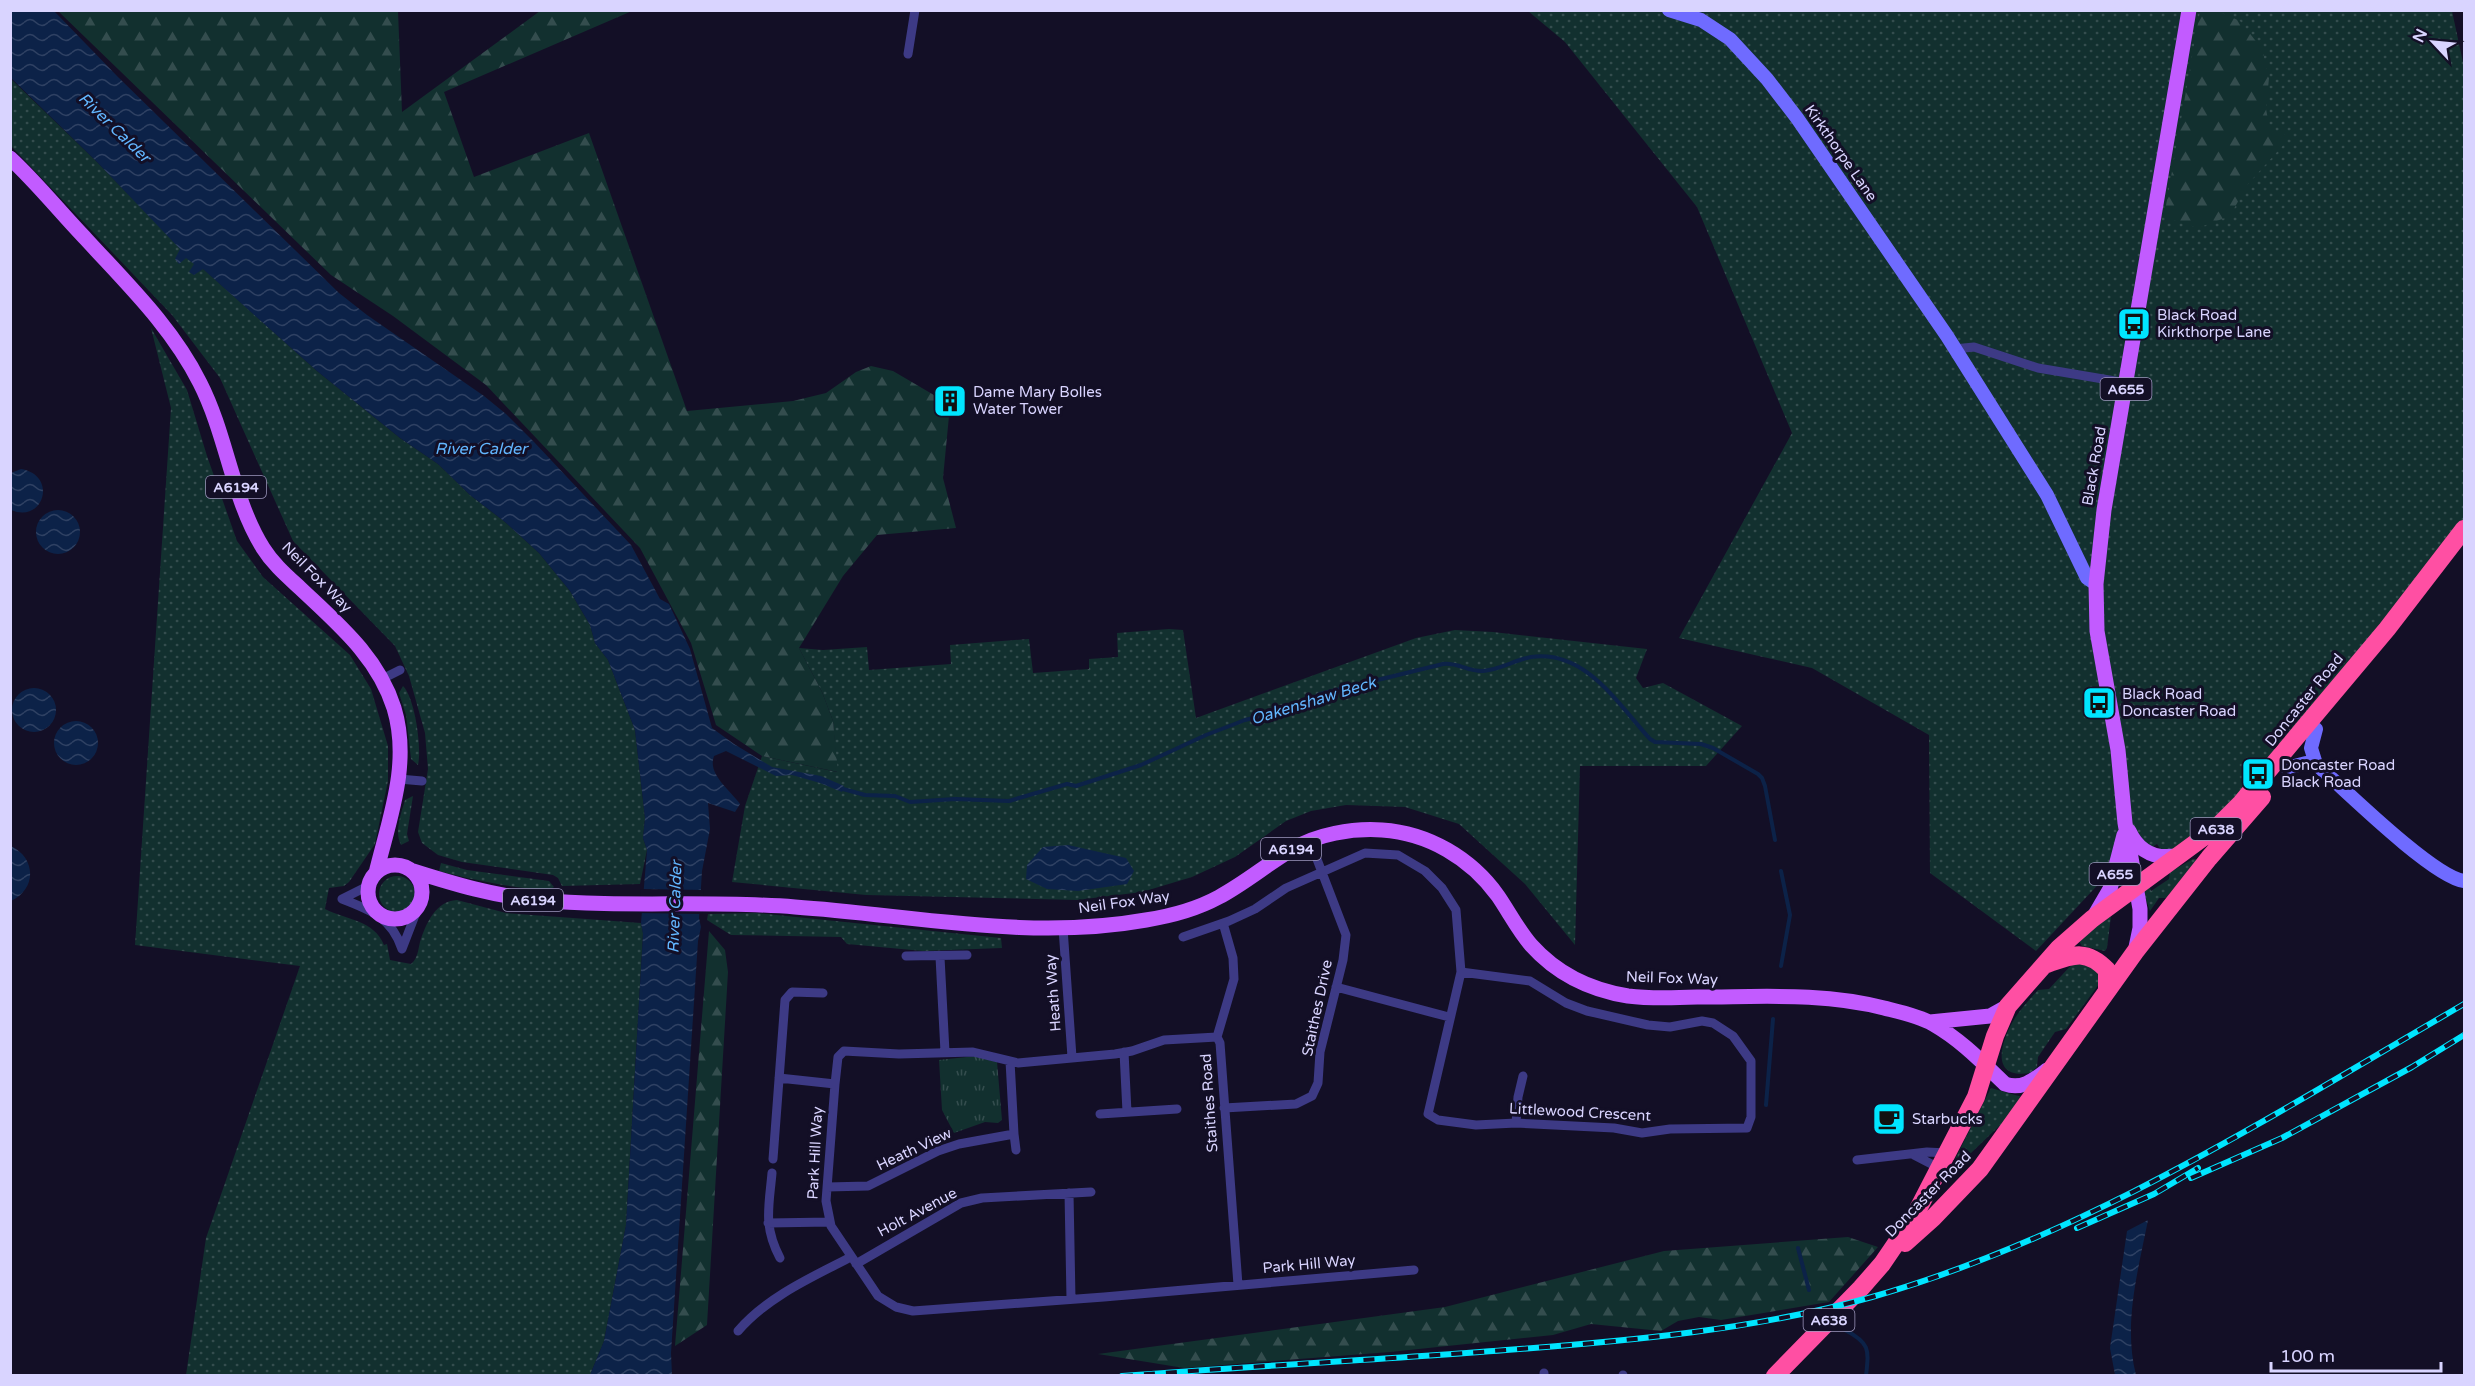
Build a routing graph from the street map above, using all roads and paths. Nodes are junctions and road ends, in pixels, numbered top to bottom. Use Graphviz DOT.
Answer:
graph roads {
  1 [pos="915,10"];
  2 [pos="1669,10"];
  3 [pos="2189,10"];
  4 [pos="908,54"];
  5 [pos="10,158"];
  6 [pos="1954,349"];
  7 [pos="2127,383"];
  8 [pos="2464,530"];
  9 [pos="2096,584"];
  10 [pos="2387,629"];
  11 [pos="400,670"];
  12 [pos="382,679"];
  13 [pos="2309,756"];
  14 [pos="2284,762"];
  15 [pos="399,779"];
  16 [pos="422,781"];
  17 [pos="2126,823"];
  18 [pos="386,835"];
  19 [pos="1310,841"];
  20 [pos="2182,855"];
  21 [pos="406,868"];
  22 [pos="1322,870"];
  23 [pos="372,879"];
  24 [pos="2464,881"];
  25 [pos="454,885"];
  26 [pos="2137,886"];
  27 [pos="331,897"];
  28 [pos="342,899"];
  29 [pos="419,903"];
  30 [pos="381,916"];
  31 [pos="2092,919"];
  32 [pos="1223,923"];
  33 [pos="1063,928"];
  34 [pos="1182,937"];
  35 [pos="2135,952"];
  36 [pos="967,955"];
  37 [pos="906,956"];
  38 [pos="940,957"];
  39 [pos="2045,964"];
  40 [pos="1461,972"];
  41 [pos="1335,987"];
  42 [pos="2107,990"];
  43 [pos="823,993"];
  44 [pos="2008,1006"];
  45 [pos="1449,1017"];
  46 [pos="1930,1022"];
  47 [pos="1217,1037"];
  48 [pos="945,1052"];
  49 [pos="1124,1052"];
  50 [pos="1072,1057"];
  51 [pos="1010,1061"];
  52 [pos="2054,1065"];
  53 [pos="1986,1066"];
  54 [pos="1523,1076"];
  55 [pos="779,1078"];
  56 [pos="835,1084"];
  57 [pos="1224,1108"];
  58 [pos="1177,1109"];
  59 [pos="1127,1112"];
  60 [pos="1100,1114"];
  61 [pos="1516,1123"];
  62 [pos="1014,1134"];
  63 [pos="2004,1136"];
  64 [pos="1016,1150"];
  65 [pos="1914,1155"];
  66 [pos="773,1159"];
  67 [pos="1857,1161"];
  68 [pos="1945,1161"];
  69 [pos="772,1173"];
  70 [pos="827,1187"];
  71 [pos="1091,1192"];
  72 [pos="1069,1193"];
  73 [pos="768,1222"];
  74 [pos="830,1222"];
  75 [pos="780,1258"];
  76 [pos="854,1261"];
  77 [pos="1881,1264"];
  78 [pos="1414,1269"];
  79 [pos="1238,1285"];
  80 [pos="1071,1299"];
  81 [pos="738,1331"];
  82 [pos="1775,1376"];
  1 -- 4 [label="street"];
  2 -- 6 [label="street, Kirkthorpe Lane"];
  3 -- 7 [label="main road, Black Road / A655"];
  5 -- 12 [label="main road, Neil Fox Way / A6194"];
  6 -- 7 [label="street"];
  6 -- 9 [label="street, Kirkthorpe Lane"];
  7 -- 9 [label="main road, Black Road / A655"];
  8 -- 10 [label="highway, Doncaster Road / A638"];
  9 -- 17 [label="main road, Black Road / A655"];
  10 -- 13 [label="highway, Doncaster Road / A638"];
  10 -- 14 [label="highway, Doncaster Road / A638"];
  11 -- 12 [label="street"];
  12 -- 15 [label="main road, Neil Fox Way / A6194"];
  13 -- 14 [label="highway, Doncaster Road / A638"];
  13 -- 24 [label="street"];
  14 -- 20 [label="highway, Doncaster Road / A638"];
  14 -- 35 [label="highway, Doncaster Road / A638"];
  15 -- 16 [label="street"];
  15 -- 18 [label="main road, Neil Fox Way / A6194"];
  17 -- 20 [label="main road, Black Road / A655"];
  17 -- 26 [label="main road, Black Road / A655"];
  17 -- 31 [label="main road, Black Road / A655"];
  18 -- 21 [label="main road"];
  18 -- 23 [label="main road, Neil Fox Way / A6194"];
  19 -- 22 [label="street, Staithes Drive"];
  19 -- 33 [label="main road, Neil Fox Way / A6194"];
  19 -- 46 [label="main road, Neil Fox Way / A6194"];
  20 -- 26 [label="highway, Doncaster Road / A638"];
  21 -- 23 [label="main road"];
  21 -- 25 [label="main road, Neil Fox Way / A6194"];
  21 -- 29 [label="main road"];
  22 -- 32 [label="street, Littlewood Crescent"];
  22 -- 40 [label="street, Littlewood Crescent"];
  22 -- 41 [label="street, Staithes Drive"];
  23 -- 28 [label="street"];
  23 -- 30 [label="main road"];
  25 -- 29 [label="main road"];
  25 -- 33 [label="main road, Neil Fox Way / A6194"];
  26 -- 31 [label="highway, Doncaster Road / A638"];
  26 -- 35 [label="main road, Black Road / A655"];
  27 -- 28 [label="street"];
  28 -- 30 [label="street"];
  29 -- 30 [label="main road"];
  29 -- 30 [label="street"];
  31 -- 39 [label="highway, Doncaster Road / A638"];
  32 -- 34 [label="street, Littlewood Crescent"];
  32 -- 47 [label="street, Staithes Road"];
  33 -- 50 [label="street, Heath Way"];
  35 -- 42 [label="highway, Doncaster Road / A638"];
  36 -- 38 [label="street"];
  37 -- 38 [label="street"];
  38 -- 48 [label="street"];
  39 -- 42 [label="highway"];
  39 -- 44 [label="highway, Doncaster Road / A638"];
  40 -- 45 [label="street, Littlewood Crescent"];
  40 -- 61 [label="street, Littlewood Crescent"];
  41 -- 45 [label="street"];
  41 -- 57 [label="street, Staithes Drive"];
  42 -- 52 [label="highway, Doncaster Road / A638"];
  43 -- 55 [label="street"];
  44 -- 46 [label="main road, Neil Fox Way / A6194"];
  44 -- 53 [label="highway, Doncaster Road / A638"];
  45 -- 61 [label="street, Littlewood Crescent"];
  46 -- 53 [label="main road, Neil Fox Way / A6194"];
  47 -- 49 [label="street, Park Hill Way"];
  47 -- 57 [label="street, Staithes Road"];
  48 -- 51 [label="street, Park Hill Way"];
  48 -- 56 [label="street, Park Hill Way"];
  49 -- 50 [label="street, Park Hill Way"];
  49 -- 59 [label="street"];
  50 -- 51 [label="street, Park Hill Way"];
  51 -- 62 [label="street"];
  52 -- 53 [label="main road, Neil Fox Way / A6194"];
  52 -- 63 [label="highway, Doncaster Road / A638"];
  53 -- 68 [label="highway, Doncaster Road / A638"];
  54 -- 61 [label="street"];
  55 -- 56 [label="street"];
  55 -- 66 [label="street"];
  56 -- 70 [label="street, Park Hill Way"];
  57 -- 79 [label="street, Staithes Road"];
  58 -- 59 [label="street"];
  59 -- 60 [label="street"];
  62 -- 64 [label="street"];
  62 -- 70 [label="street, Heath View"];
  63 -- 68 [label="highway"];
  63 -- 77 [label="highway, Doncaster Road / A638"];
  65 -- 67 [label="street"];
  65 -- 68 [label="street"];
  65 -- 68 [label="street"];
  68 -- 77 [label="highway, Doncaster Road / A638"];
  69 -- 73 [label="street"];
  70 -- 74 [label="street, Park Hill Way"];
  71 -- 72 [label="street, Holt Avenue"];
  72 -- 76 [label="street, Holt Avenue"];
  72 -- 80 [label="street"];
  73 -- 74 [label="street"];
  73 -- 75 [label="street"];
  74 -- 76 [label="street, Park Hill Way"];
  76 -- 80 [label="street, Park Hill Way"];
  76 -- 81 [label="street, Holt Avenue"];
  77 -- 82 [label="highway, Doncaster Road / A638"];
  78 -- 79 [label="street, Park Hill Way"];
  79 -- 80 [label="street, Park Hill Way"];
}
